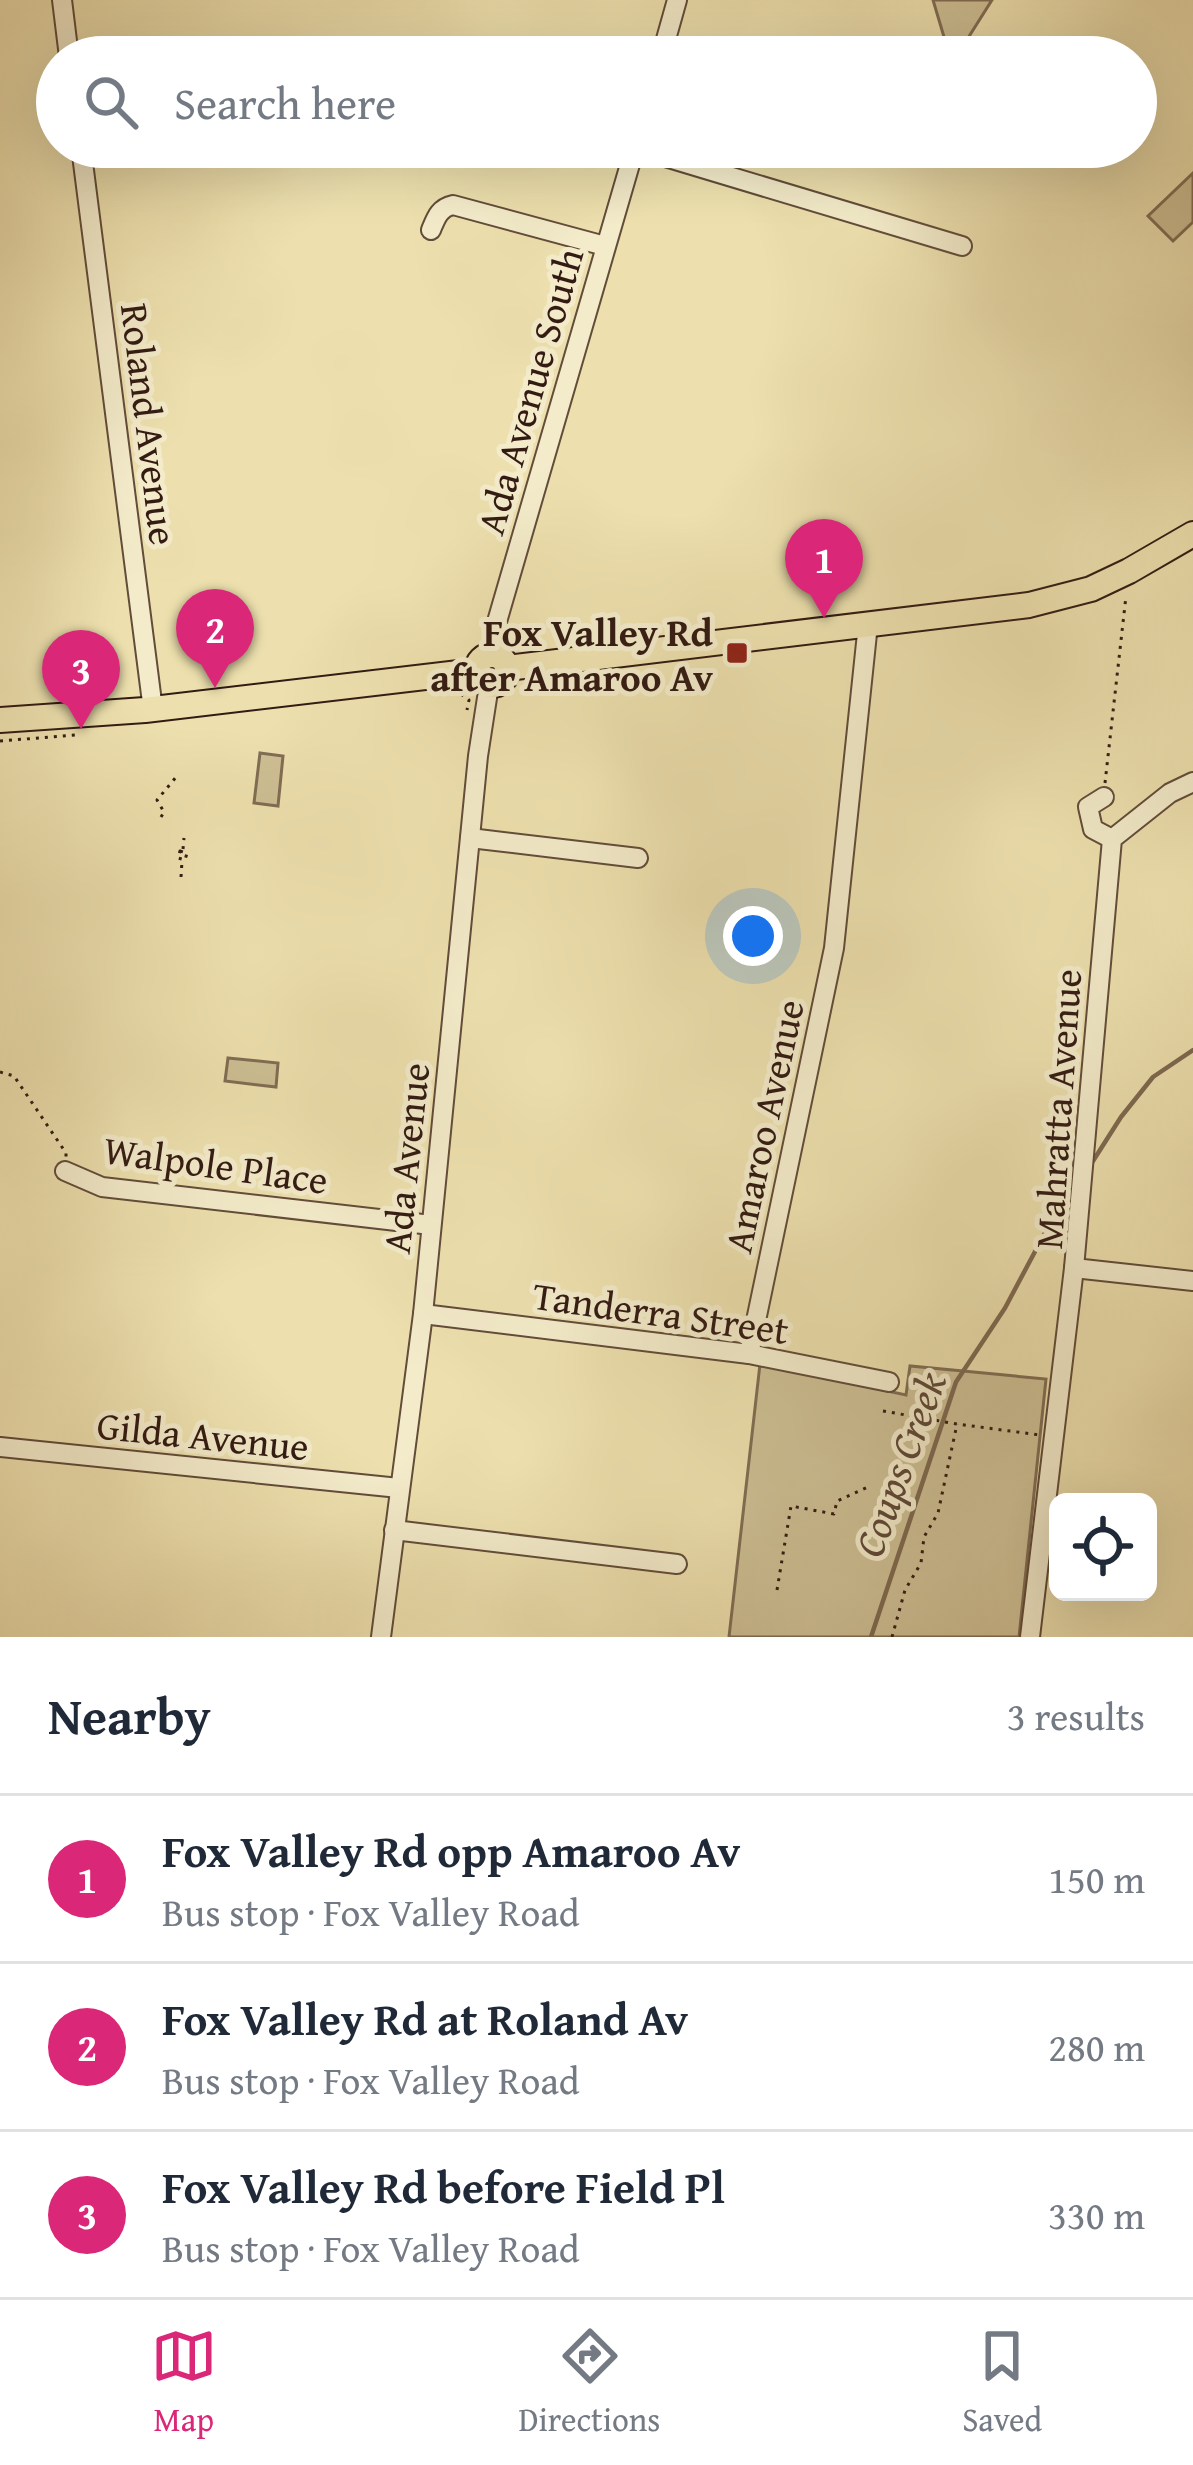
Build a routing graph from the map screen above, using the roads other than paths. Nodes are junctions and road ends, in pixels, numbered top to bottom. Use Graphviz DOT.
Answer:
graph roads {
  1 [pos="62,0"];
  2 [pos="677,0"];
  3 [pos="66,36"];
  4 [pos="667,36"];
  5 [pos="84,168"];
  6 [pos="629,168"];
  7 [pos="702,168"];
  8 [pos="431,230"];
  9 [pos="605,246"];
  10 [pos="962,246"];
  11 [pos="1193,534"];
  12 [pos="868,624"];
  13 [pos="491,669"];
  14 [pos="153,710"];
  15 [pos="0,720"];
  16 [pos="1193,782"];
  17 [pos="1104,797"];
  18 [pos="470,838"];
  19 [pos="1112,839"];
  20 [pos="638,858"];
  21 [pos="64,1171"];
  22 [pos="431,1225"];
  23 [pos="1074,1268"];
  24 [pos="1193,1281"];
  25 [pos="423,1314"];
  26 [pos="749,1354"];
  27 [pos="889,1382"];
  28 [pos="0,1447"];
  29 [pos="399,1488"];
  30 [pos="394,1530"];
  31 [pos="677,1564"];
  32 [pos="381,1637"];
  33 [pos="1030,1637"];
  1 -- 3 [label="street"];
  2 -- 4 [label="street"];
  5 -- 14 [label="street, Roland Avenue"];
  6 -- 9 [label="street, Ada Avenue South"];
  7 -- 10 [label="street"];
  8 -- 9 [label="street"];
  9 -- 13 [label="street, Ada Avenue South"];
  11 -- 12 [label="main road"];
  12 -- 13 [label="main road"];
  12 -- 26 [label="street, Amaroo Avenue"];
  13 -- 14 [label="main road"];
  13 -- 18 [label="street, Ada Avenue"];
  14 -- 15 [label="main road"];
  16 -- 19 [label="street"];
  17 -- 19 [label="street, Mahratta Avenue"];
  18 -- 20 [label="street"];
  18 -- 22 [label="street, Ada Avenue"];
  19 -- 23 [label="street, Mahratta Avenue"];
  21 -- 22 [label="street, Walpole Place"];
  22 -- 25 [label="street, Ada Avenue"];
  23 -- 24 [label="street, Mahratta Avenue"];
  23 -- 33 [label="street"];
  25 -- 26 [label="street, Tanderra Street"];
  25 -- 29 [label="street, Ada Avenue"];
  26 -- 27 [label="street, Tanderra Street"];
  28 -- 29 [label="street, Gilda Avenue"];
  29 -- 30 [label="street, Ada Avenue"];
  30 -- 31 [label="street"];
  30 -- 32 [label="street, Ada Avenue"];
}
